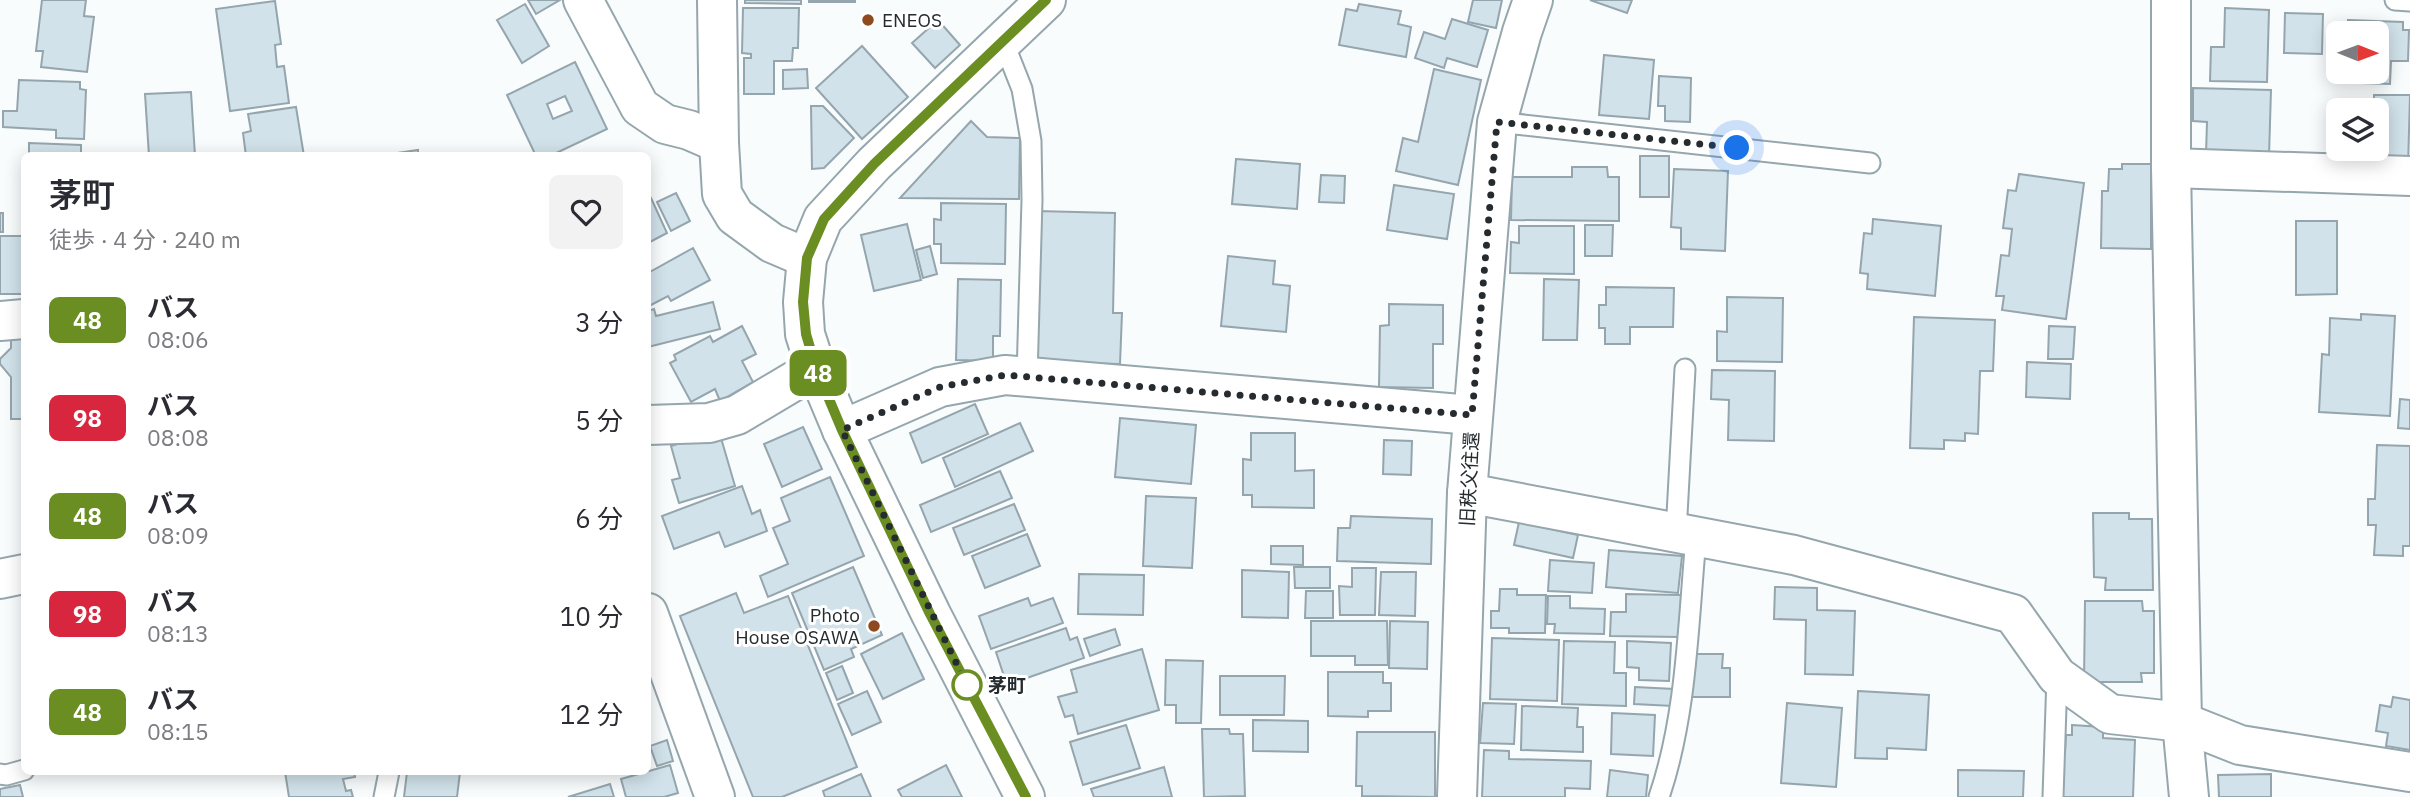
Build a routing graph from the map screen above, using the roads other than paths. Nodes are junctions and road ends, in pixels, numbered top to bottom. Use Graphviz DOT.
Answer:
graph roads {
  1 [pos="583,0"];
  2 [pos="717,0"];
  3 [pos="1533,0"];
  4 [pos="2171,0"];
  5 [pos="2395,0"];
  6 [pos="2410,1"];
  7 [pos="1041,2"];
  8 [pos="1003,41"];
  9 [pos="1497,122"];
  10 [pos="719,143"];
  11 [pos="1870,163"];
  12 [pos="2171,167"];
  13 [pos="2410,176"];
  14 [pos="807,258"];
  15 [pos="21,319"];
  16 [pos="0,321"];
  17 [pos="816,368"];
  18 [pos="1685,369"];
  19 [pos="1027,377"];
  20 [pos="1472,415"];
  21 [pos="651,425"];
  22 [pos="842,430"];
  23 [pos="1467,492"];
  24 [pos="1686,536"];
  25 [pos="21,575"];
  26 [pos="0,579"];
  27 [pos="651,621"];
  28 [pos="2057,676"];
  29 [pos="2182,722"];
  30 [pos="21,771"];
  31 [pos="2410,772"];
  32 [pos="0,774"];
  33 [pos="388,775"];
  34 [pos="384,797"];
  35 [pos="715,797"];
  36 [pos="1026,797"];
  37 [pos="1457,797"];
  38 [pos="1659,797"];
  39 [pos="2053,797"];
  40 [pos="2189,797"];
  1 -- 10 [label="street"];
  2 -- 10 [label="street"];
  3 -- 9 [label="street, 旧秩父往還"];
  4 -- 12 [label="street"];
  5 -- 6 [label="lane"];
  7 -- 8 [label="street"];
  8 -- 14 [label="street"];
  8 -- 19 [label="lane"];
  9 -- 11 [label="lane"];
  9 -- 20 [label="street, 旧秩父往還"];
  10 -- 14 [label="street"];
  12 -- 13 [label="street"];
  12 -- 29 [label="street"];
  14 -- 17 [label="street"];
  15 -- 16 [label="street"];
  17 -- 21 [label="street"];
  17 -- 22 [label="street"];
  18 -- 24 [label="lane"];
  19 -- 20 [label="street"];
  19 -- 22 [label="street"];
  20 -- 23 [label="street, 旧秩父往還"];
  22 -- 36 [label="street"];
  23 -- 24 [label="street"];
  23 -- 37 [label="street, 旧秩父往還"];
  24 -- 28 [label="street"];
  24 -- 38 [label="lane"];
  25 -- 26 [label="street"];
  27 -- 35 [label="street"];
  28 -- 29 [label="street"];
  28 -- 39 [label="lane"];
  29 -- 31 [label="street"];
  29 -- 40 [label="street"];
  30 -- 32 [label="lane"];
  33 -- 34 [label="lane"];
}
